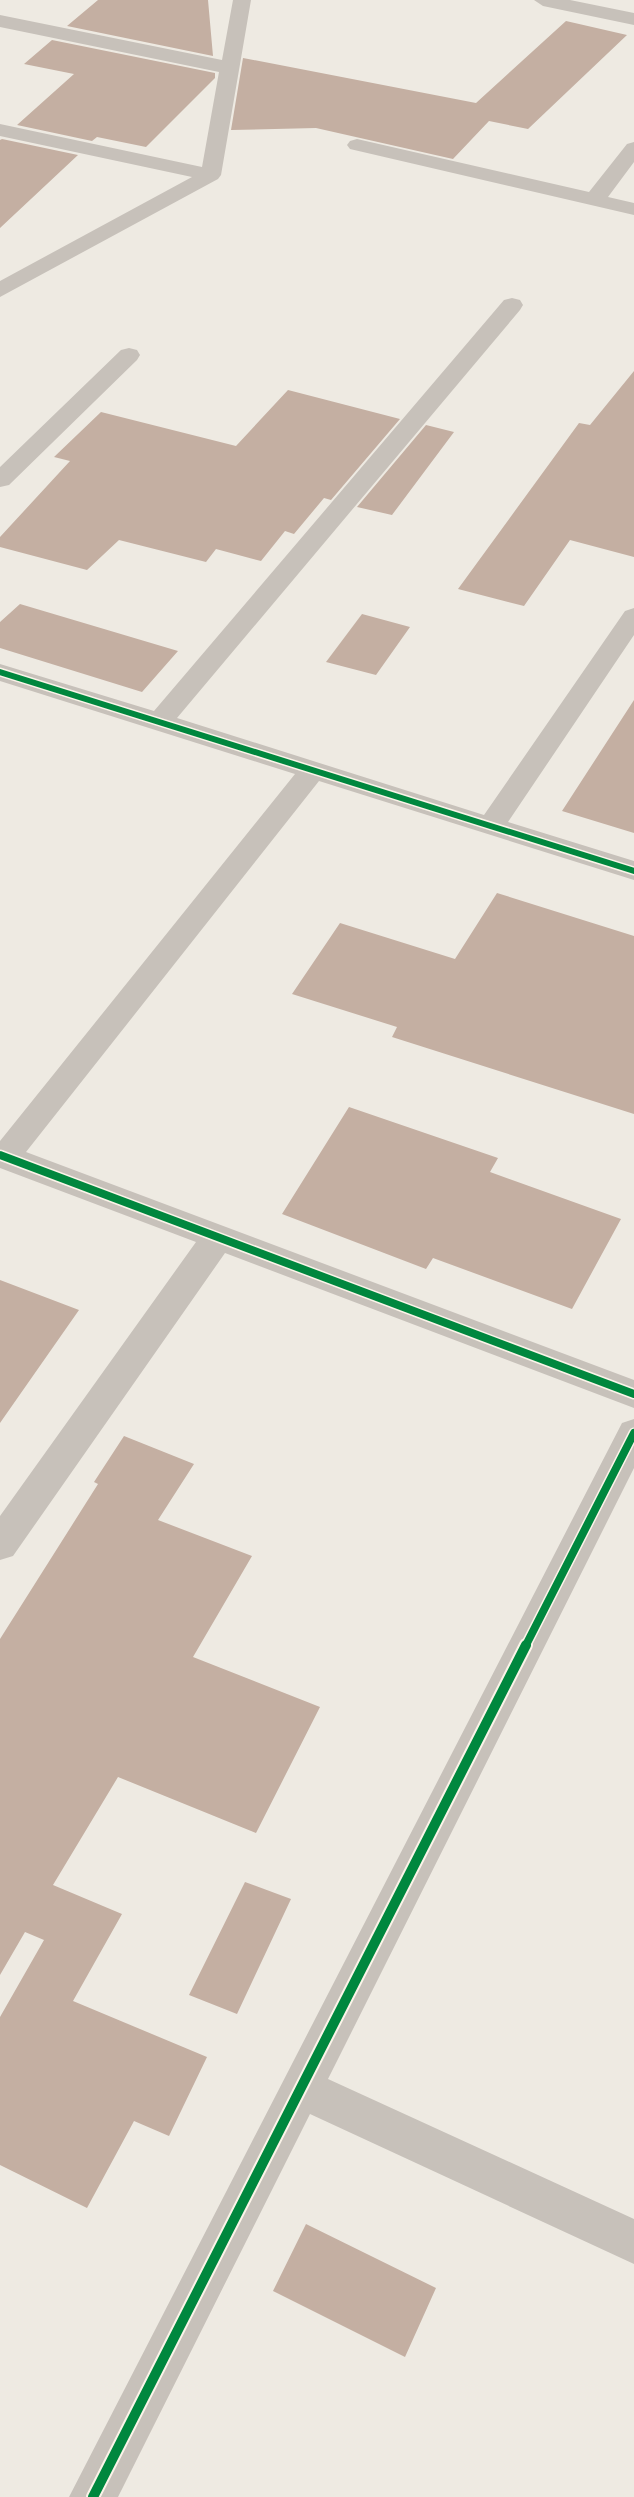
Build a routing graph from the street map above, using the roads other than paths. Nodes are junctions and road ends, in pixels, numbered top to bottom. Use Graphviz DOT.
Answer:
graph roads {
  1 [pos="242,0"];
  2 [pos="543,0"];
  3 [pos="634,19"];
  4 [pos="0,21"];
  5 [pos="230,68"];
  6 [pos="0,130"];
  7 [pos="357,145"];
  8 [pos="634,148"];
  9 [pos="211,175"];
  10 [pos="594,200"];
  11 [pos="634,209"];
  12 [pos="0,290"];
  13 [pos="512,305"];
  14 [pos="129,355"];
  15 [pos="0,480"];
  16 [pos="634,616"];
  17 [pos="0,672"];
  18 [pos="159,722"];
  19 [pos="313,770"];
  20 [pos="491,826"];
  21 [pos="634,871"];
  22 [pos="3,1156"];
  23 [pos="218,1237"];
  24 [pos="634,1394"];
  25 [pos="634,1433"];
  26 [pos="0,1545"];
  27 [pos="301,2088"];
  28 [pos="634,2242"];
  29 [pos="93,2497"];
  1 -- 5 [label="street"];
  2 -- 3 [label="street"];
  4 -- 5 [label="street"];
  5 -- 9 [label="street"];
  6 -- 9 [label="street"];
  7 -- 10 [label="street"];
  8 -- 10 [label="street"];
  9 -- 12 [label="street"];
  10 -- 11 [label="street"];
  13 -- 18 [label="street"];
  14 -- 15 [label="street"];
  16 -- 20 [label="street"];
  17 -- 18 [label="street"];
  18 -- 19 [label="street"];
  19 -- 20 [label="street"];
  19 -- 22 [label="street"];
  20 -- 21 [label="street"];
  22 -- 23 [label="street"];
  23 -- 24 [label="street"];
  23 -- 26 [label="street"];
  25 -- 27 [label="street"];
  27 -- 28 [label="street"];
  27 -- 29 [label="street"];
}
